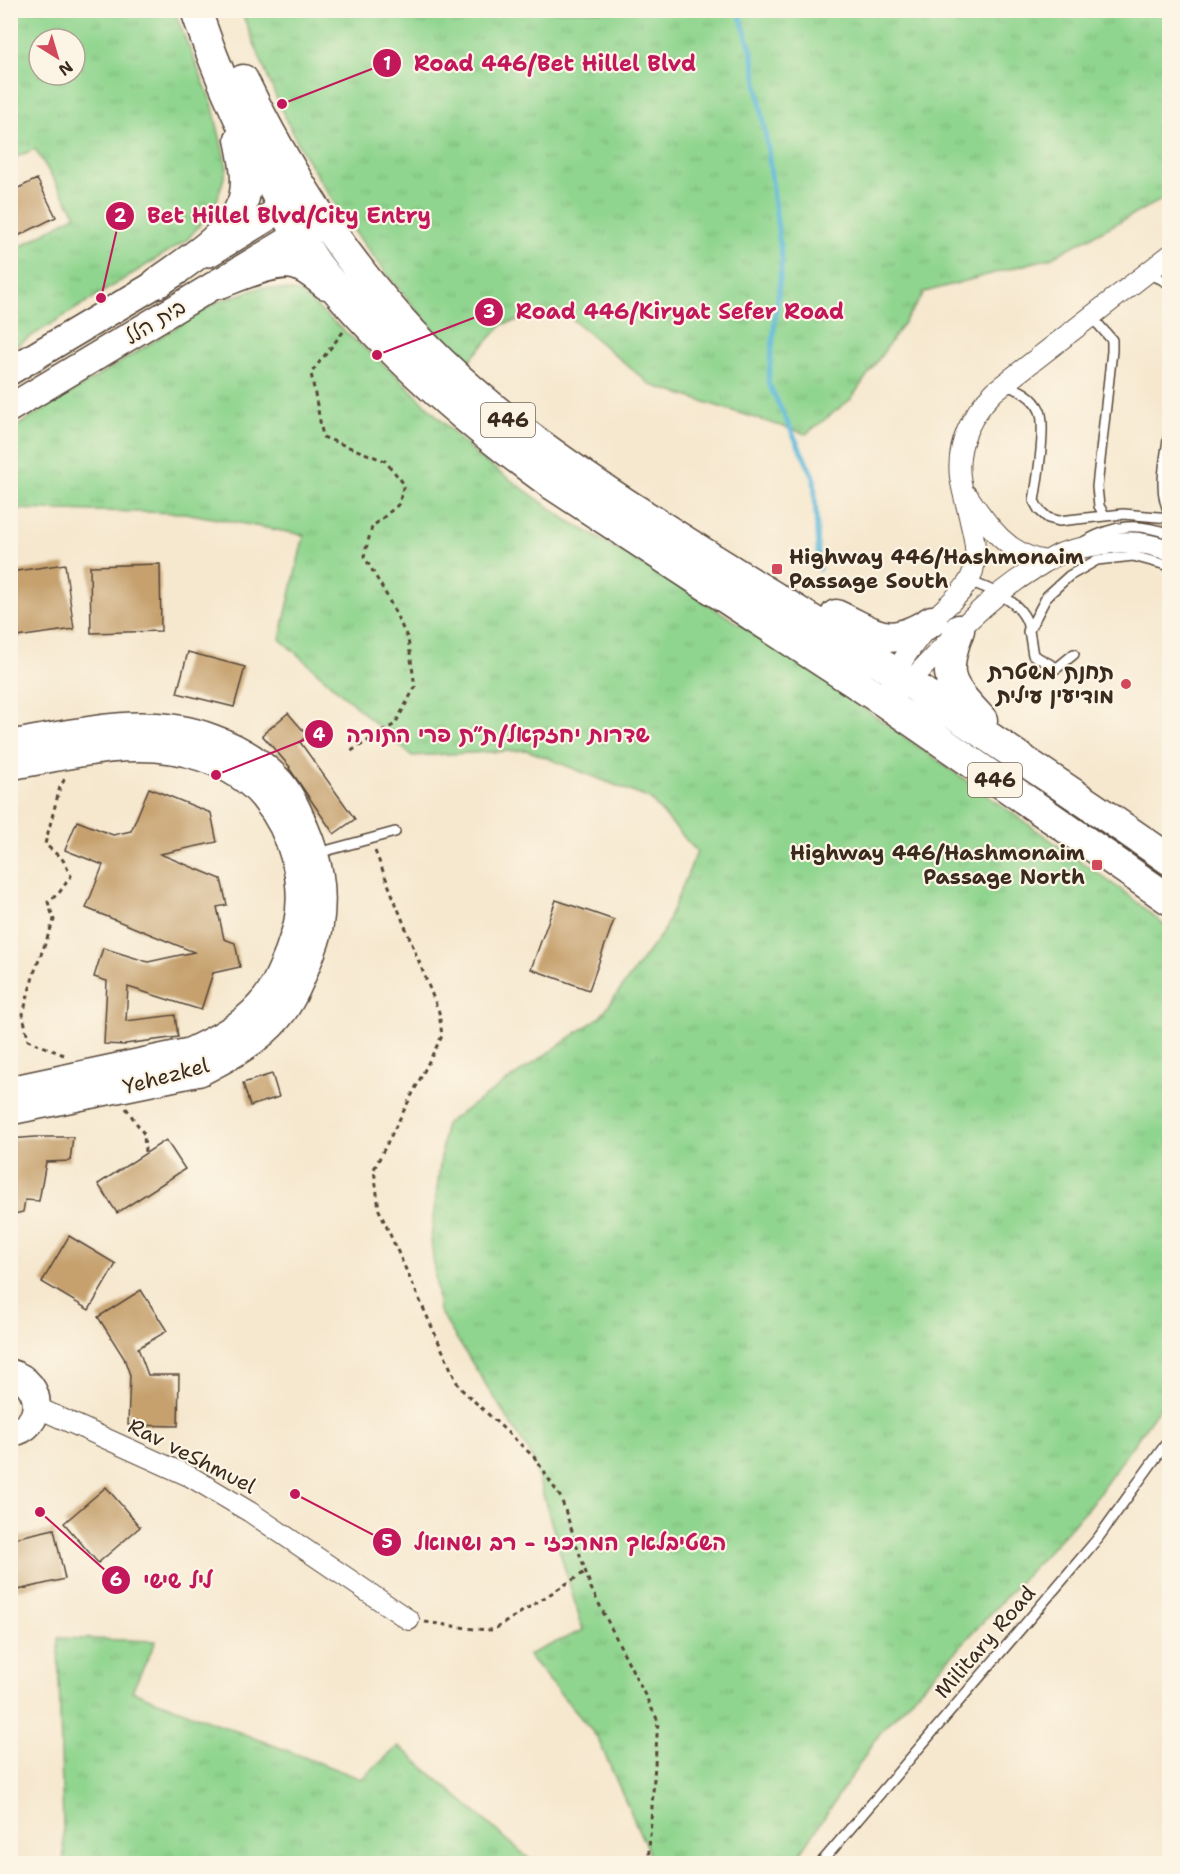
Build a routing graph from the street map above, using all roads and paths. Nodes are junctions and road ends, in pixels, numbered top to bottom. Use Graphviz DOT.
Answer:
graph roads {
  1 [pos="196,10"];
  2 [pos="214,10"];
  3 [pos="236,111"];
  4 [pos="283,208"];
  5 [pos="315,208"];
  6 [pos="298,235"];
  7 [pos="1170,255"];
  8 [pos="1144,273"];
  9 [pos="157,283"];
  10 [pos="220,283"];
  11 [pos="1170,284"];
  12 [pos="350,305"];
  13 [pos="1087,318"];
  14 [pos="57,362"];
  15 [pos="10,371"];
  16 [pos="1001,386"];
  17 [pos="10,408"];
  18 [pos="1170,427"];
  19 [pos="962,486"];
  20 [pos="1170,513"];
  21 [pos="1105,516"];
  22 [pos="1170,518"];
  23 [pos="1170,534"];
  24 [pos="1170,551"];
  25 [pos="706,555"];
  26 [pos="1054,558"];
  27 [pos="1170,566"];
  28 [pos="969,581"];
  29 [pos="999,593"];
  30 [pos="946,625"];
  31 [pos="1028,632"];
  32 [pos="1074,654"];
  33 [pos="902,678"];
  34 [pos="883,702"];
  35 [pos="10,744"];
  36 [pos="348,753"];
  37 [pos="1013,753"];
  38 [pos="68,756"];
  39 [pos="10,766"];
  40 [pos="1125,827"];
  41 [pos="395,832"];
  42 [pos="370,839"];
  43 [pos="1170,841"];
  44 [pos="1170,853"];
  45 [pos="305,856"];
  46 [pos="1170,860"];
  47 [pos="1170,866"];
  48 [pos="1170,900"];
  49 [pos="79,1076"];
  50 [pos="121,1089"];
  51 [pos="10,1090"];
  52 [pos="10,1111"];
  53 [pos="145,1153"];
  54 [pos="10,1373"];
  55 [pos="36,1407"];
  56 [pos="10,1433"];
  57 [pos="1170,1438"];
  58 [pos="586,1572"];
  59 [pos="409,1620"];
  60 [pos="648,1863"];
  61 [pos="820,1863"];
  1 -- 3 [label="main road, 446"];
  2 -- 5 [label="main road, 446"];
  3 -- 4 [label="main road, 446"];
  3 -- 9 [label="main road"];
  4 -- 5 [label="street"];
  4 -- 6 [label="main road, 446"];
  4 -- 9 [label="street, בית הלל"];
  5 -- 6 [label="street"];
  5 -- 25 [label="main road, 446"];
  6 -- 10 [label="street, בית הלל"];
  6 -- 12 [label="main road, 446"];
  7 -- 8 [label="street"];
  8 -- 11 [label="lane"];
  8 -- 13 [label="street"];
  9 -- 14 [label="street, בית הלל"];
  10 -- 12 [label="main road"];
  10 -- 14 [label="street, בית הלל"];
  12 -- 34 [label="main road, 446"];
  12 -- 36 [label="path"];
  13 -- 16 [label="street"];
  13 -- 21 [label="lane"];
  14 -- 15 [label="street, בית הלל"];
  14 -- 17 [label="street, בית הלל"];
  16 -- 19 [label="street"];
  16 -- 21 [label="lane"];
  18 -- 20 [label="lane"];
  19 -- 26 [label="street"];
  19 -- 28 [label="street"];
  21 -- 22 [label="lane"];
  23 -- 26 [label="lane"];
  24 -- 26 [label="street"];
  25 -- 30 [label="main road"];
  25 -- 33 [label="main road, 446"];
  26 -- 29 [label="street"];
  27 -- 31 [label="lane"];
  28 -- 29 [label="lane"];
  28 -- 30 [label="street"];
  29 -- 30 [label="street"];
  29 -- 31 [label="lane"];
  30 -- 33 [label="street"];
  30 -- 33 [label="street"];
  30 -- 37 [label="main road"];
  31 -- 32 [label="lane"];
  33 -- 34 [label="street"];
  33 -- 37 [label="main road, 446"];
  34 -- 48 [label="main road, 446"];
  35 -- 45 [label="street, Yehezkel"];
  37 -- 40 [label="main road, 446"];
  38 -- 39 [label="street, Yehezkel"];
  38 -- 45 [label="street, Yehezkel"];
  38 -- 49 [label="path"];
  40 -- 43 [label="main road, 446"];
  40 -- 44 [label="main road, 446"];
  40 -- 46 [label="main road, 446"];
  40 -- 47 [label="main road, 446"];
  41 -- 42 [label="lane"];
  42 -- 45 [label="lane"];
  42 -- 58 [label="path"];
  45 -- 49 [label="street, Yehezkel"];
  45 -- 50 [label="street, Yehezkel"];
  49 -- 51 [label="street, Yehezkel"];
  50 -- 52 [label="street, Yehezkel"];
  50 -- 53 [label="path"];
  54 -- 55 [label="street"];
  55 -- 56 [label="street"];
  55 -- 59 [label="street, Rav veShmuel"];
  57 -- 61 [label="lane, Military Road"];
  58 -- 59 [label="path"];
  58 -- 60 [label="path"];
}
